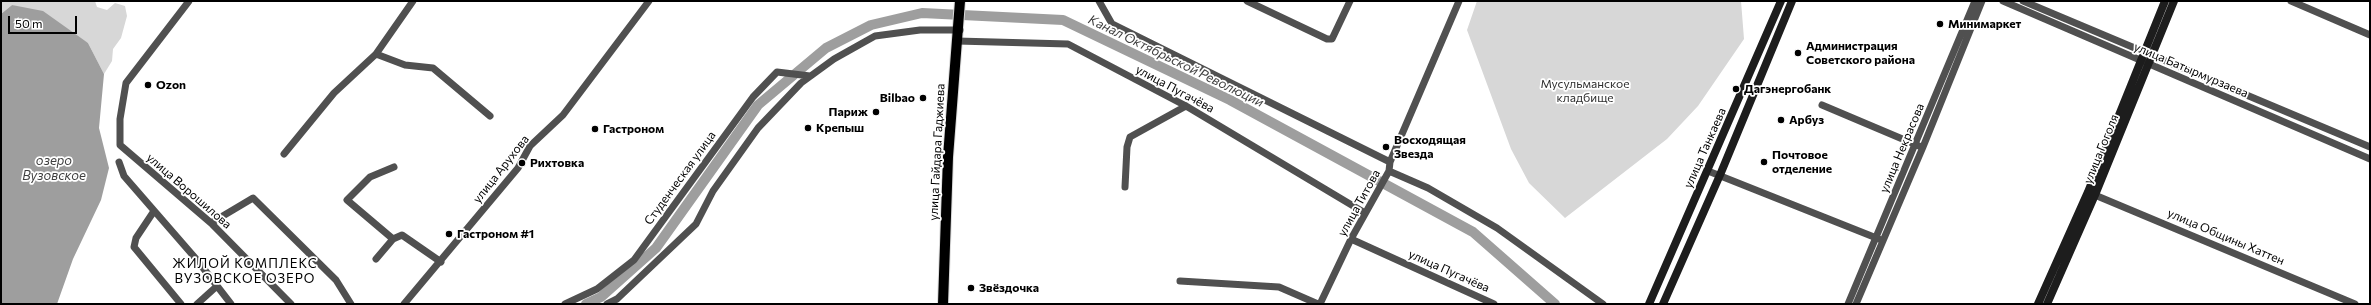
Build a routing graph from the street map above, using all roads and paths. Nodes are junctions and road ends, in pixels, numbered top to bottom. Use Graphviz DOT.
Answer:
graph roads {
  1 [pos="189,1"];
  2 [pos="413,1"];
  3 [pos="649,1"];
  4 [pos="961,1"];
  5 [pos="1099,1"];
  6 [pos="1247,1"];
  7 [pos="1350,1"];
  8 [pos="1459,1"];
  9 [pos="1781,1"];
  10 [pos="1792,1"];
  11 [pos="1975,1"];
  12 [pos="1982,1"];
  13 [pos="2003,1"];
  14 [pos="2023,1"];
  15 [pos="2165,1"];
  16 [pos="2174,1"];
  17 [pos="2291,1"];
  18 [pos="958,30"];
  19 [pos="2370,35"];
  20 [pos="959,41"];
  21 [pos="376,54"];
  22 [pos="2149,54"];
  23 [pos="2140,61"];
  24 [pos="2149,65"];
  25 [pos="810,76"];
  26 [pos="1822,105"];
  27 [pos="1186,106"];
  28 [pos="490,116"];
  29 [pos="1915,145"];
  30 [pos="1923,147"];
  31 [pos="2370,147"];
  32 [pos="284,154"];
  33 [pos="2370,160"];
  34 [pos="119,162"];
  35 [pos="1390,162"];
  36 [pos="394,167"];
  37 [pos="1389,171"];
  38 [pos="1708,171"];
  39 [pos="1720,175"];
  40 [pos="1125,187"];
  41 [pos="2091,194"];
  42 [pos="154,211"];
  43 [pos="1365,213"];
  44 [pos="211,223"];
  45 [pos="1876,238"];
  46 [pos="393,239"];
  47 [pos="1351,239"];
  48 [pos="1884,240"];
  49 [pos="376,259"];
  50 [pos="440,262"];
  51 [pos="1180,281"];
  52 [pos="217,286"];
  53 [pos="181,304"];
  54 [pos="197,304"];
  55 [pos="231,304"];
  56 [pos="291,304"];
  57 [pos="350,304"];
  58 [pos="404,304"];
  59 [pos="565,304"];
  60 [pos="607,304"];
  61 [pos="945,304"];
  62 [pos="1319,304"];
  63 [pos="1494,304"];
  64 [pos="1603,304"];
  65 [pos="1649,304"];
  66 [pos="1663,304"];
  67 [pos="1848,304"];
  68 [pos="1856,304"];
  69 [pos="2038,304"];
  70 [pos="2046,304"];
  71 [pos="2355,304"];
  1 -- 44 [label="street, улица Ворошилова"];
  2 -- 21 [label="street"];
  3 -- 50 [label="street, улица Арухова"];
  4 -- 18 [label="main road, улица Гайдара Гаджиева"];
  5 -- 35 [label="street"];
  6 -- 7 [label="street"];
  8 -- 35 [label="street, улица Титова"];
  9 -- 38 [label="street, улица Танкаева"];
  10 -- 39 [label="street, улица Танкаева"];
  11 -- 29 [label="street, улица Некрасова"];
  12 -- 30 [label="street, улица Некрасова"];
  13 -- 23 [label="street, улица Батырмурзаева"];
  14 -- 22 [label="street, улица Батырмурзаева"];
  15 -- 22 [label="street, улица Гоголя"];
  16 -- 22 [label="street, улица Гоголя"];
  17 -- 19 [label="street"];
  18 -- 20 [label="main road, улица Гайдара Гаджиева"];
  18 -- 25 [label="street"];
  20 -- 27 [label="street, улица Пугачёва"];
  20 -- 61 [label="main road, улица Гайдара Гаджиева"];
  21 -- 28 [label="street"];
  21 -- 32 [label="street"];
  22 -- 23 [label="street, улица Гоголя"];
  22 -- 24 [label="street, улица Гоголя"];
  22 -- 31 [label="street, улица Батырмурзаева"];
  23 -- 24 [label="street, улица Батырмурзаева"];
  23 -- 41 [label="street, улица Гоголя"];
  24 -- 33 [label="street, улица Батырмурзаева"];
  24 -- 41 [label="street, улица Гоголя"];
  25 -- 59 [label="street, Студенческая улица"];
  25 -- 60 [label="street"];
  26 -- 29 [label="street"];
  27 -- 40 [label="street"];
  27 -- 43 [label="street, улица Пугачёва"];
  29 -- 30 [label="street"];
  29 -- 45 [label="street, улица Некрасова"];
  30 -- 48 [label="street, улица Некрасова"];
  34 -- 42 [label="street"];
  35 -- 37 [label="street, улица Титова"];
  36 -- 46 [label="street"];
  37 -- 43 [label="street, улица Титова"];
  37 -- 64 [label="street"];
  38 -- 39 [label="street"];
  38 -- 65 [label="street, улица Танкаева"];
  39 -- 45 [label="street"];
  39 -- 66 [label="street, улица Танкаева"];
  41 -- 69 [label="street, улица Гоголя"];
  41 -- 70 [label="street, улица Гоголя"];
  41 -- 71 [label="street, улица Общины Хаттен"];
  42 -- 52 [label="street"];
  42 -- 53 [label="street"];
  43 -- 47 [label="street, улица Титова"];
  44 -- 56 [label="street, улица Ворошилова"];
  44 -- 57 [label="street"];
  45 -- 48 [label="street"];
  45 -- 67 [label="street, улица Некрасова"];
  46 -- 49 [label="street"];
  46 -- 50 [label="street"];
  47 -- 62 [label="street, улица Титова"];
  47 -- 63 [label="street, улица Пугачёва"];
  48 -- 68 [label="street, улица Некрасова"];
  50 -- 58 [label="street, улица Арухова"];
  51 -- 62 [label="street"];
  52 -- 54 [label="street"];
  52 -- 55 [label="street"];
}
